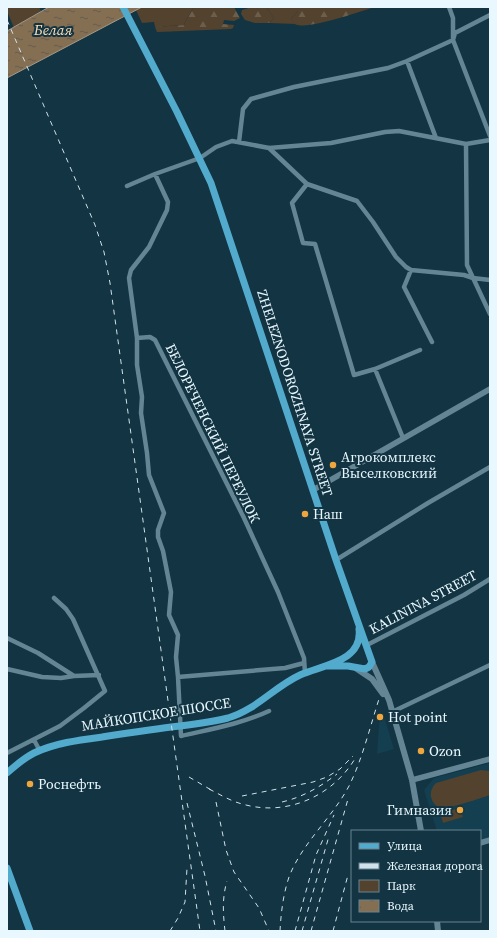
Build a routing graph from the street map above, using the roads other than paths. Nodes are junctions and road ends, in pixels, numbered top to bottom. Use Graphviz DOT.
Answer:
graph roads {
  1 [pos="124,7"];
  2 [pos="448,7"];
  3 [pos="490,15"];
  4 [pos="453,37"];
  5 [pos="408,61"];
  6 [pos="490,136"];
  7 [pos="436,138"];
  8 [pos="490,140"];
  9 [pos="239,142"];
  10 [pos="466,144"];
  11 [pos="269,148"];
  12 [pos="200,158"];
  13 [pos="155,174"];
  14 [pos="307,184"];
  15 [pos="127,186"];
  16 [pos="411,270"];
  17 [pos="473,278"];
  18 [pos="490,280"];
  19 [pos="490,314"];
  20 [pos="137,338"];
  21 [pos="432,342"];
  22 [pos="420,350"];
  23 [pos="375,369"];
  24 [pos="490,389"];
  25 [pos="403,438"];
  26 [pos="490,467"];
  27 [pos="313,490"];
  28 [pos="336,560"];
  29 [pos="490,579"];
  30 [pos="54,598"];
  31 [pos="358,623"];
  32 [pos="7,638"];
  33 [pos="367,645"];
  34 [pos="371,660"];
  35 [pos="341,661"];
  36 [pos="304,663"];
  37 [pos="490,665"];
  38 [pos="327,666"];
  39 [pos="352,667"];
  40 [pos="7,669"];
  41 [pos="306,673"];
  42 [pos="99,675"];
  43 [pos="74,676"];
  44 [pos="178,677"];
  45 [pos="269,711"];
  46 [pos="392,712"];
  47 [pos="34,740"];
  48 [pos="40,750"];
  49 [pos="7,754"];
  50 [pos="490,759"];
  51 [pos="7,772"];
  52 [pos="412,780"];
  53 [pos="421,830"];
  54 [pos="7,868"];
  55 [pos="30,931"];
  1 -- 12 [label="main road, ZHELEZNODOROZHNAYA STREET"];
  2 -- 4 [label="street"];
  3 -- 4 [label="street"];
  4 -- 5 [label="street"];
  4 -- 6 [label="street"];
  5 -- 7 [label="street"];
  5 -- 9 [label="street"];
  7 -- 10 [label="street"];
  7 -- 11 [label="street"];
  8 -- 10 [label="street"];
  9 -- 11 [label="street"];
  9 -- 12 [label="street"];
  10 -- 17 [label="street"];
  11 -- 14 [label="street"];
  12 -- 13 [label="street"];
  12 -- 27 [label="main road, ZHELEZNODOROZHNAYA STREET"];
  13 -- 15 [label="street"];
  13 -- 20 [label="street"];
  14 -- 16 [label="street"];
  14 -- 23 [label="street"];
  16 -- 17 [label="street"];
  16 -- 21 [label="street"];
  17 -- 18 [label="street"];
  17 -- 19 [label="street"];
  20 -- 36 [label="street, БЕЛОРЕЧЕНСКИЙ ПЕРЕУЛОК"];
  20 -- 44 [label="street"];
  22 -- 23 [label="street"];
  23 -- 25 [label="street"];
  24 -- 25 [label="street"];
  25 -- 27 [label="street"];
  26 -- 28 [label="street"];
  27 -- 28 [label="main road, ZHELEZNODOROZHNAYA STREET"];
  28 -- 31 [label="main road, ZHELEZNODOROZHNAYA STREET"];
  29 -- 33 [label="street, KALININA STREET"];
  30 -- 42 [label="street"];
  31 -- 33 [label="main road, ZHELEZNODOROZHNAYA STREET"];
  31 -- 35 [label="main road"];
  32 -- 43 [label="street"];
  33 -- 34 [label="main road, ZHELEZNODOROZHNAYA STREET"];
  34 -- 35 [label="main road, МАЙКОПСКОЕ ШОССЕ"];
  34 -- 39 [label="main road"];
  34 -- 46 [label="main road, ZHELEZNODOROZHNAYA STREET"];
  35 -- 38 [label="main road, МАЙКОПСКОЕ ШОССЕ"];
  36 -- 41 [label="street, БЕЛОРЕЧЕНСКИЙ ПЕРЕУЛОК"];
  36 -- 44 [label="street"];
  37 -- 46 [label="street"];
  38 -- 39 [label="main road"];
  38 -- 41 [label="main road, МАЙКОПСКОЕ ШОССЕ"];
  39 -- 46 [label="main road"];
  40 -- 43 [label="street"];
  41 -- 48 [label="main road, МАЙКОПСКОЕ ШОССЕ"];
  42 -- 43 [label="street"];
  42 -- 47 [label="street"];
  44 -- 45 [label="street"];
  46 -- 52 [label="main road, ZHELEZNODOROZHNAYA STREET"];
  47 -- 48 [label="street"];
  47 -- 49 [label="street"];
  48 -- 51 [label="main road, МАЙКОПСКОЕ ШОССЕ"];
  50 -- 52 [label="street"];
  52 -- 53 [label="main road, ZHELEZNODOROZHNAYA STREET"];
  54 -- 55 [label="main road"];
}
